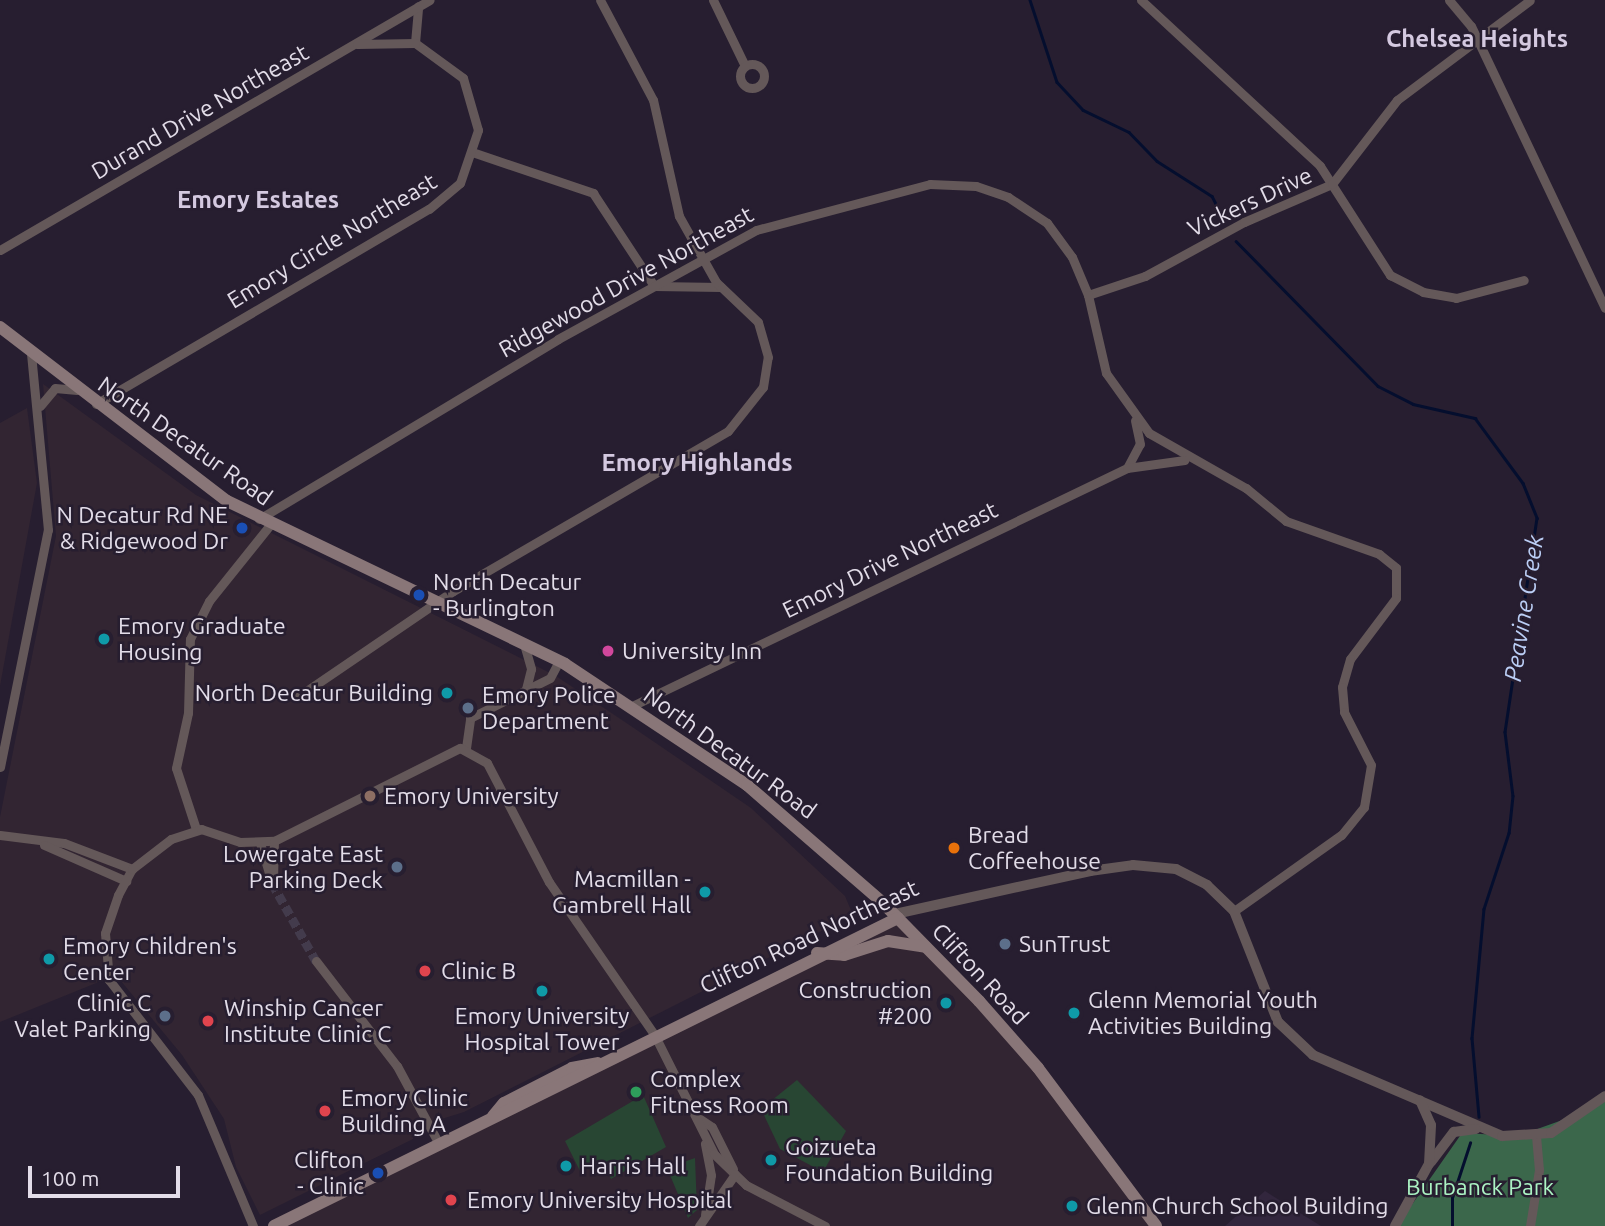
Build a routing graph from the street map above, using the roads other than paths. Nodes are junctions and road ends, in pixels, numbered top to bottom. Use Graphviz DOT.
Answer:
graph roads {
  1 [pos="429,0"];
  2 [pos="600,0"];
  3 [pos="713,0"];
  4 [pos="1141,0"];
  5 [pos="1450,0"];
  6 [pos="1530,0"];
  7 [pos="418,6"];
  8 [pos="1476,37"];
  9 [pos="415,43"];
  10 [pos="357,44"];
  11 [pos="745,66"];
  12 [pos="475,153"];
  13 [pos="1332,184"];
  14 [pos="0,250"];
  15 [pos="703,258"];
  16 [pos="1524,281"];
  17 [pos="654,286"];
  18 [pos="723,288"];
  19 [pos="1088,295"];
  20 [pos="1605,308"];
  21 [pos="0,327"];
  22 [pos="31,355"];
  23 [pos="77,390"];
  24 [pos="96,404"];
  25 [pos="40,407"];
  26 [pos="1135,419"];
  27 [pos="1200,464"];
  28 [pos="1127,468"];
  29 [pos="264,523"];
  30 [pos="435,603"];
  31 [pos="523,643"];
  32 [pos="559,661"];
  33 [pos="526,689"];
  34 [pos="299,696"];
  35 [pos="632,706"];
  36 [pos="466,748"];
  37 [pos="0,767"];
  38 [pos="196,829"];
  39 [pos="0,835"];
  40 [pos="34,840"];
  41 [pos="274,841"];
  42 [pos="260,843"];
  43 [pos="132,869"];
  44 [pos="126,881"];
  45 [pos="1234,911"];
  46 [pos="895,914"];
  47 [pos="876,924"];
  48 [pos="926,947"];
  49 [pos="817,953"];
  50 [pos="316,961"];
  51 [pos="778,972"];
  52 [pos="967,989"];
  53 [pos="661,1031"];
  54 [pos="1605,1096"];
  55 [pos="1420,1100"];
  56 [pos="700,1119"];
  57 [pos="1479,1129"];
  58 [pos="702,1132"];
  59 [pos="1536,1136"];
  60 [pos="438,1142"];
  61 [pos="1429,1164"];
  62 [pos="735,1174"];
  63 [pos="705,1215"];
  64 [pos="253,1226"];
  65 [pos="274,1226"];
  66 [pos="699,1226"];
  67 [pos="825,1226"];
  68 [pos="1156,1226"];
  69 [pos="1395,1226"];
  70 [pos="1530,1226"];
  1 -- 7 [label="street, Durand Drive Northeast"];
  2 -- 15 [label="street"];
  3 -- 11 [label="street"];
  4 -- 13 [label="street"];
  5 -- 8 [label="street"];
  6 -- 8 [label="street, Vickers Drive"];
  7 -- 9 [label="street"];
  7 -- 10 [label="street, Durand Drive Northeast"];
  8 -- 13 [label="street, Vickers Drive"];
  8 -- 20 [label="street"];
  9 -- 10 [label="street, Emory Circle Northeast"];
  9 -- 12 [label="street, Emory Circle Northeast"];
  10 -- 14 [label="street, Durand Drive Northeast"];
  12 -- 17 [label="street"];
  12 -- 24 [label="street, Emory Circle Northeast"];
  13 -- 16 [label="street"];
  13 -- 19 [label="street, Vickers Drive"];
  15 -- 17 [label="street, Ridgewood Drive Northeast"];
  15 -- 18 [label="street"];
  15 -- 19 [label="street, Ridgewood Drive Northeast"];
  17 -- 18 [label="street"];
  17 -- 29 [label="street, Ridgewood Drive Northeast"];
  18 -- 30 [label="street"];
  19 -- 26 [label="street, Ridgewood Drive Northeast"];
  21 -- 22 [label="main road, North Decatur Road"];
  22 -- 23 [label="main road, North Decatur Road"];
  22 -- 25 [label="street"];
  23 -- 24 [label="main road, North Decatur Road"];
  23 -- 25 [label="street"];
  24 -- 29 [label="main road, North Decatur Road"];
  25 -- 37 [label="street"];
  26 -- 27 [label="street, Ridgewood Drive Northeast"];
  26 -- 28 [label="street"];
  27 -- 28 [label="street, Emory Drive Northeast"];
  27 -- 45 [label="street, Ridgewood Drive Northeast"];
  28 -- 35 [label="street, Emory Drive Northeast"];
  29 -- 30 [label="main road, North Decatur Road"];
  29 -- 38 [label="street, Ridgewood Drive Northeast"];
  30 -- 31 [label="main road, North Decatur Road"];
  30 -- 34 [label="street"];
  31 -- 32 [label="main road, North Decatur Road"];
  31 -- 33 [label="street"];
  32 -- 33 [label="street"];
  32 -- 35 [label="main road, North Decatur Road"];
  33 -- 36 [label="street"];
  35 -- 46 [label="main road, North Decatur Road"];
  36 -- 41 [label="street"];
  36 -- 53 [label="street"];
  38 -- 42 [label="street"];
  38 -- 43 [label="street"];
  39 -- 40 [label="street"];
  40 -- 43 [label="street"];
  40 -- 44 [label="street"];
  41 -- 42 [label="street"];
  41 -- 42 [label="street"];
  43 -- 44 [label="street"];
  44 -- 64 [label="street"];
  45 -- 46 [label="street, Clifton Road Northeast"];
  45 -- 55 [label="street, Clifton Road Northeast"];
  46 -- 47 [label="main road"];
  46 -- 48 [label="main road, North Decatur Road"];
  47 -- 49 [label="main road, Clifton Road Northeast"];
  47 -- 51 [label="main road"];
  48 -- 49 [label="main road"];
  48 -- 52 [label="main road, North Decatur Road"];
  49 -- 51 [label="main road, Clifton Road Northeast"];
  50 -- 60 [label="street"];
  51 -- 53 [label="main road, Clifton Road Northeast"];
  52 -- 68 [label="main road, Clifton Road"];
  53 -- 56 [label="street"];
  53 -- 60 [label="main road"];
  54 -- 59 [label="street, Clifton Road Northeast"];
  55 -- 57 [label="street, Clifton Road Northeast"];
  55 -- 61 [label="street"];
  56 -- 58 [label="street"];
  56 -- 62 [label="street"];
  57 -- 59 [label="street, Clifton Road Northeast"];
  57 -- 61 [label="street"];
  58 -- 62 [label="street"];
  58 -- 63 [label="street"];
  59 -- 70 [label="street"];
  60 -- 65 [label="main road"];
  61 -- 69 [label="street"];
  62 -- 63 [label="street"];
  62 -- 67 [label="street"];
  63 -- 66 [label="street"];
}
